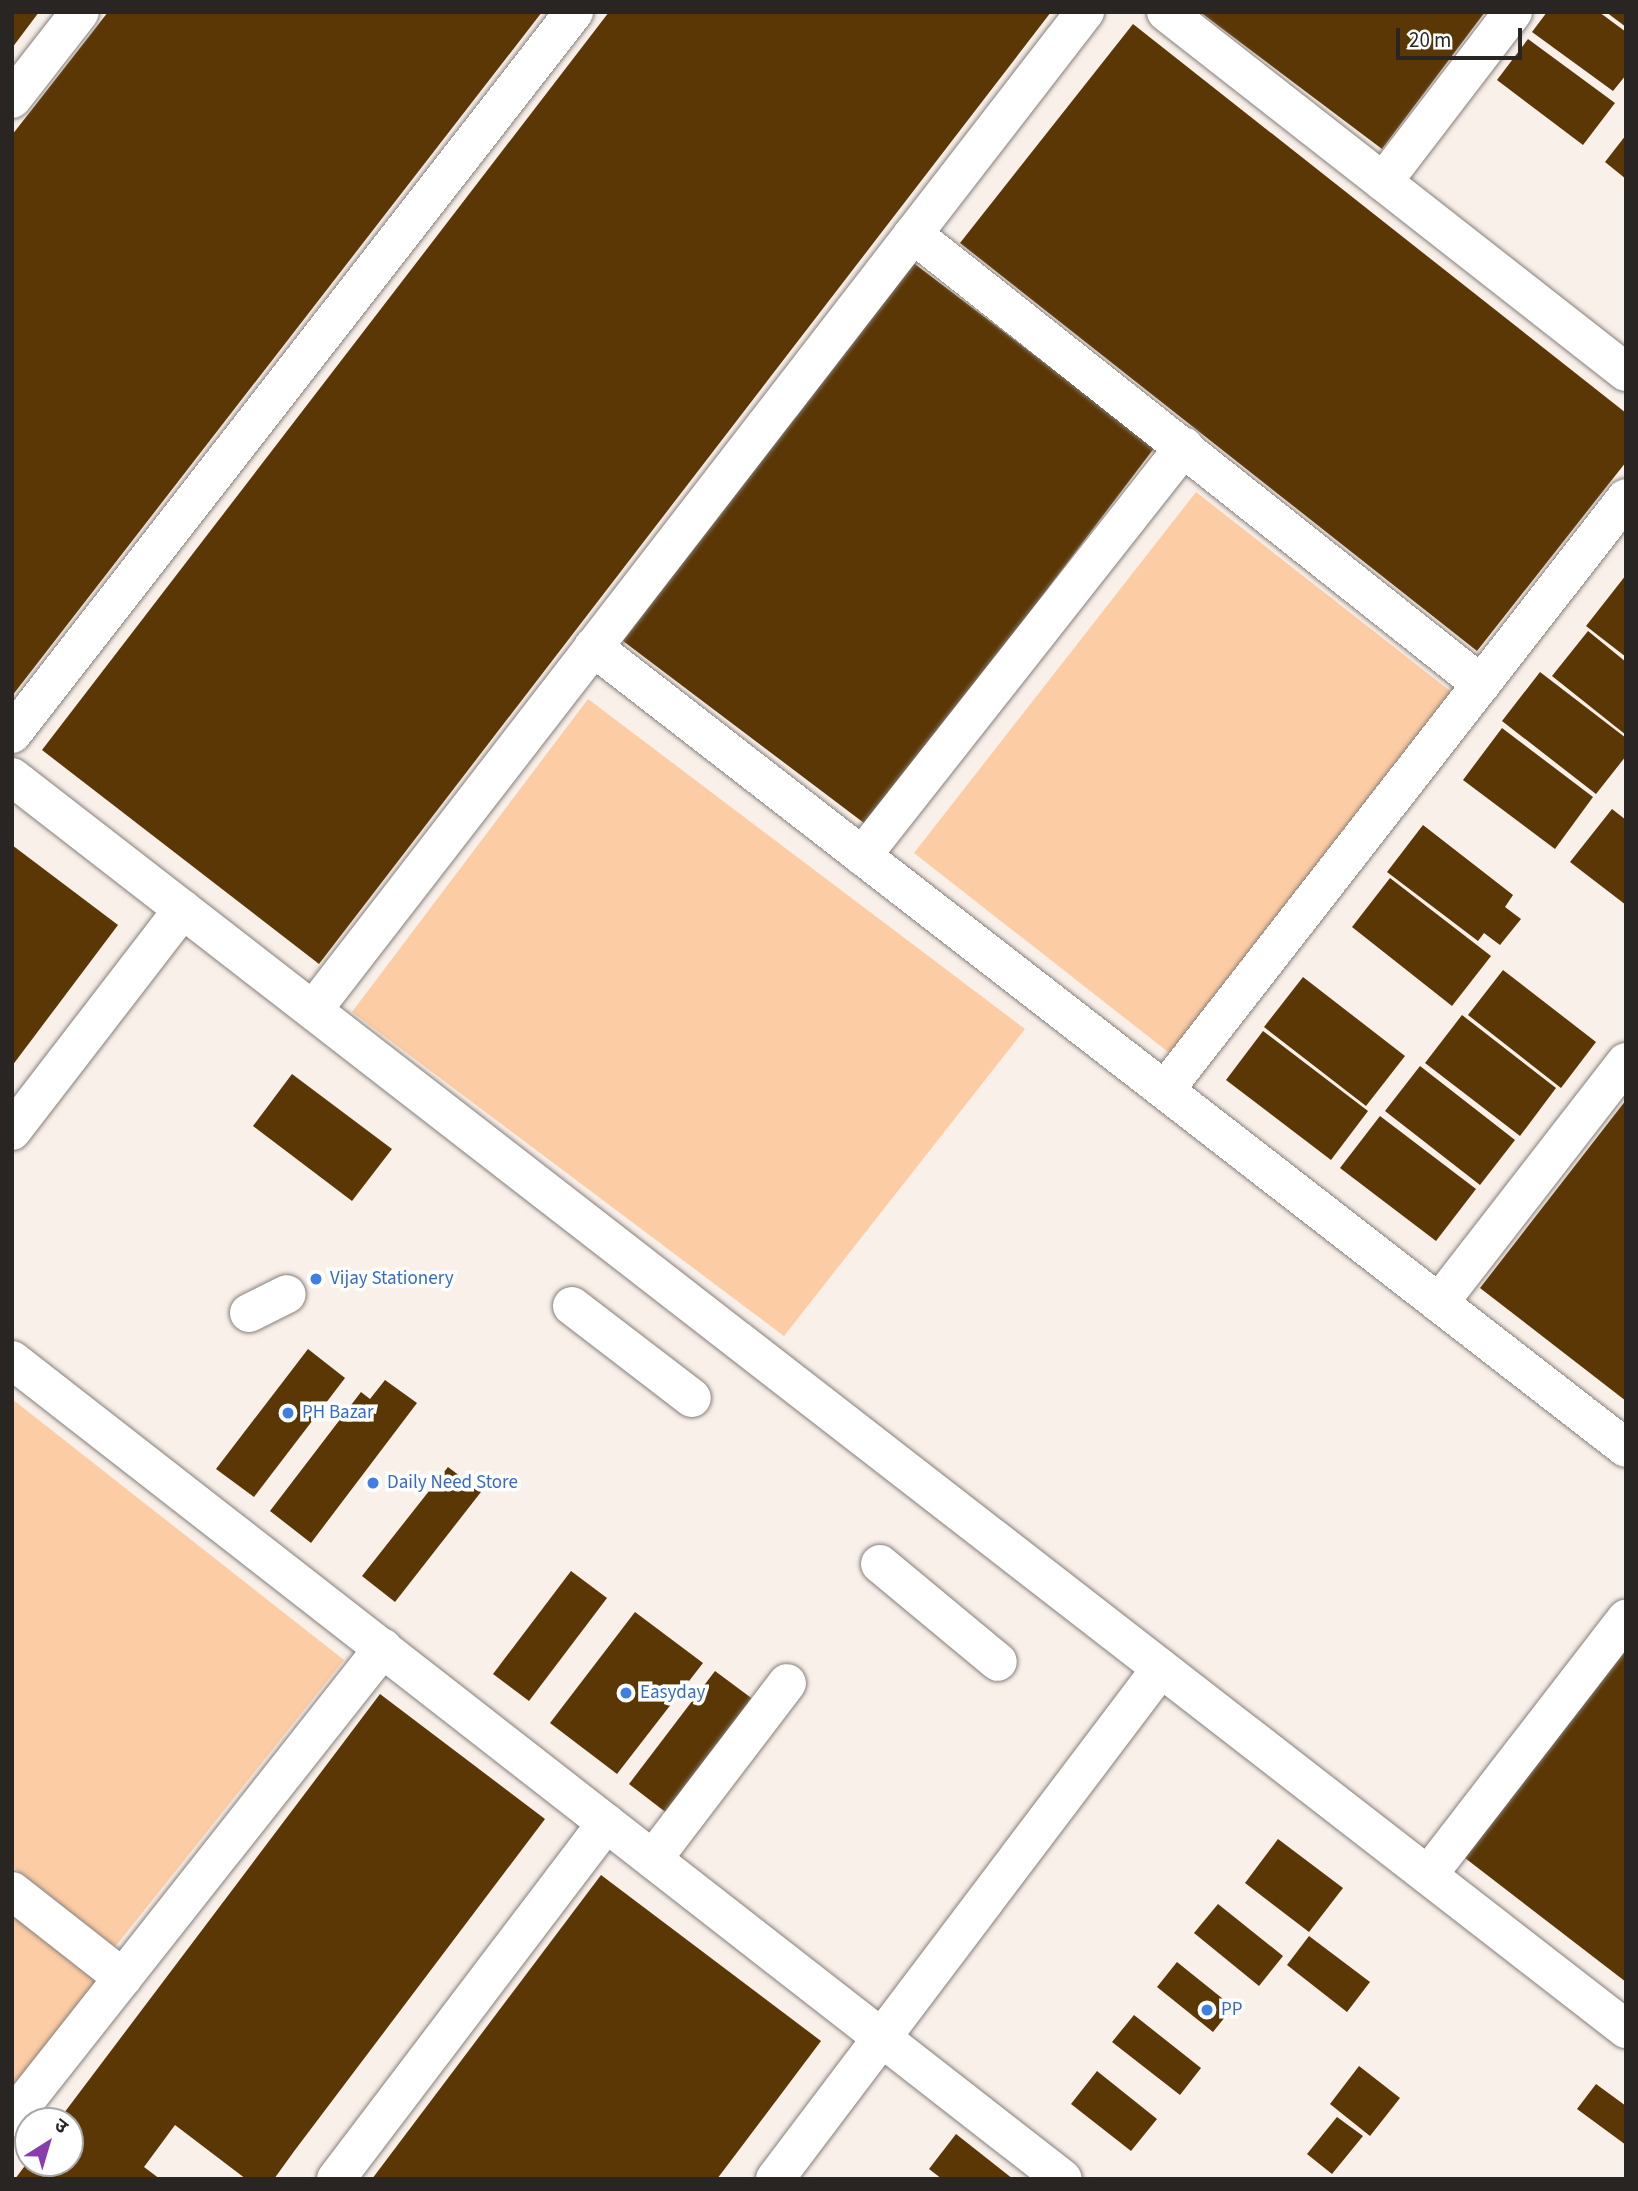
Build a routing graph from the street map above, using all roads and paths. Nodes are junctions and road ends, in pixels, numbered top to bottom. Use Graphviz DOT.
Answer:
graph roads {
  1 [pos="80,12"];
  2 [pos="574,12"];
  3 [pos="1085,12"];
  4 [pos="1166,12"];
  5 [pos="1513,12"];
  6 [pos="12,99"];
  7 [pos="1382,182"];
  8 [pos="913,234"];
  9 [pos="1624,367"];
  10 [pos="1184,447"];
  11 [pos="1626,498"];
  12 [pos="593,647"];
  13 [pos="1481,684"];
  14 [pos="12,734"];
  15 [pos="12,777"];
  16 [pos="862,856"];
  17 [pos="183,909"];
  18 [pos="313,1010"];
  19 [pos="1626,1062"];
  20 [pos="1165,1090"];
  21 [pos="12,1131"];
  22 [pos="287,1294"];
  23 [pos="1439,1303"];
  24 [pos="572,1306"];
  25 [pos="249,1313"];
  26 [pos="12,1360"];
  27 [pos="692,1398"];
  28 [pos="1626,1448"];
  29 [pos="880,1564"];
  30 [pos="1626,1619"];
  31 [pos="383,1648"];
  32 [pos="998,1662"];
  33 [pos="1161,1668"];
  34 [pos="787,1683"];
  35 [pos="606,1823"];
  36 [pos="653,1859"];
  37 [pos="1428,1875"];
  38 [pos="12,1891"];
  39 [pos="122,1978"];
  40 [pos="1626,2029"];
  41 [pos="882,2038"];
  42 [pos="12,2118"];
  43 [pos="336,2179"];
  44 [pos="775,2179"];
  45 [pos="1063,2179"];
  1 -- 6 [label="street"];
  2 -- 14 [label="street"];
  3 -- 8 [label="street"];
  4 -- 7 [label="street"];
  5 -- 7 [label="street"];
  7 -- 9 [label="street"];
  8 -- 10 [label="street"];
  8 -- 12 [label="street"];
  10 -- 13 [label="street"];
  10 -- 16 [label="street"];
  11 -- 13 [label="street"];
  12 -- 16 [label="street"];
  12 -- 18 [label="street"];
  13 -- 20 [label="street"];
  15 -- 17 [label="street"];
  16 -- 20 [label="street"];
  17 -- 18 [label="street"];
  17 -- 21 [label="street"];
  18 -- 33 [label="street"];
  19 -- 23 [label="street"];
  20 -- 23 [label="street"];
  22 -- 25 [label="street"];
  23 -- 28 [label="street"];
  24 -- 27 [label="street"];
  26 -- 31 [label="street"];
  29 -- 32 [label="street"];
  30 -- 37 [label="street"];
  31 -- 35 [label="street"];
  31 -- 39 [label="street"];
  33 -- 37 [label="street"];
  33 -- 41 [label="street"];
  34 -- 36 [label="street"];
  35 -- 36 [label="street"];
  35 -- 43 [label="street"];
  36 -- 41 [label="street"];
  37 -- 40 [label="street"];
  38 -- 39 [label="street"];
  39 -- 42 [label="street"];
  41 -- 44 [label="street"];
  41 -- 45 [label="street"];
}
